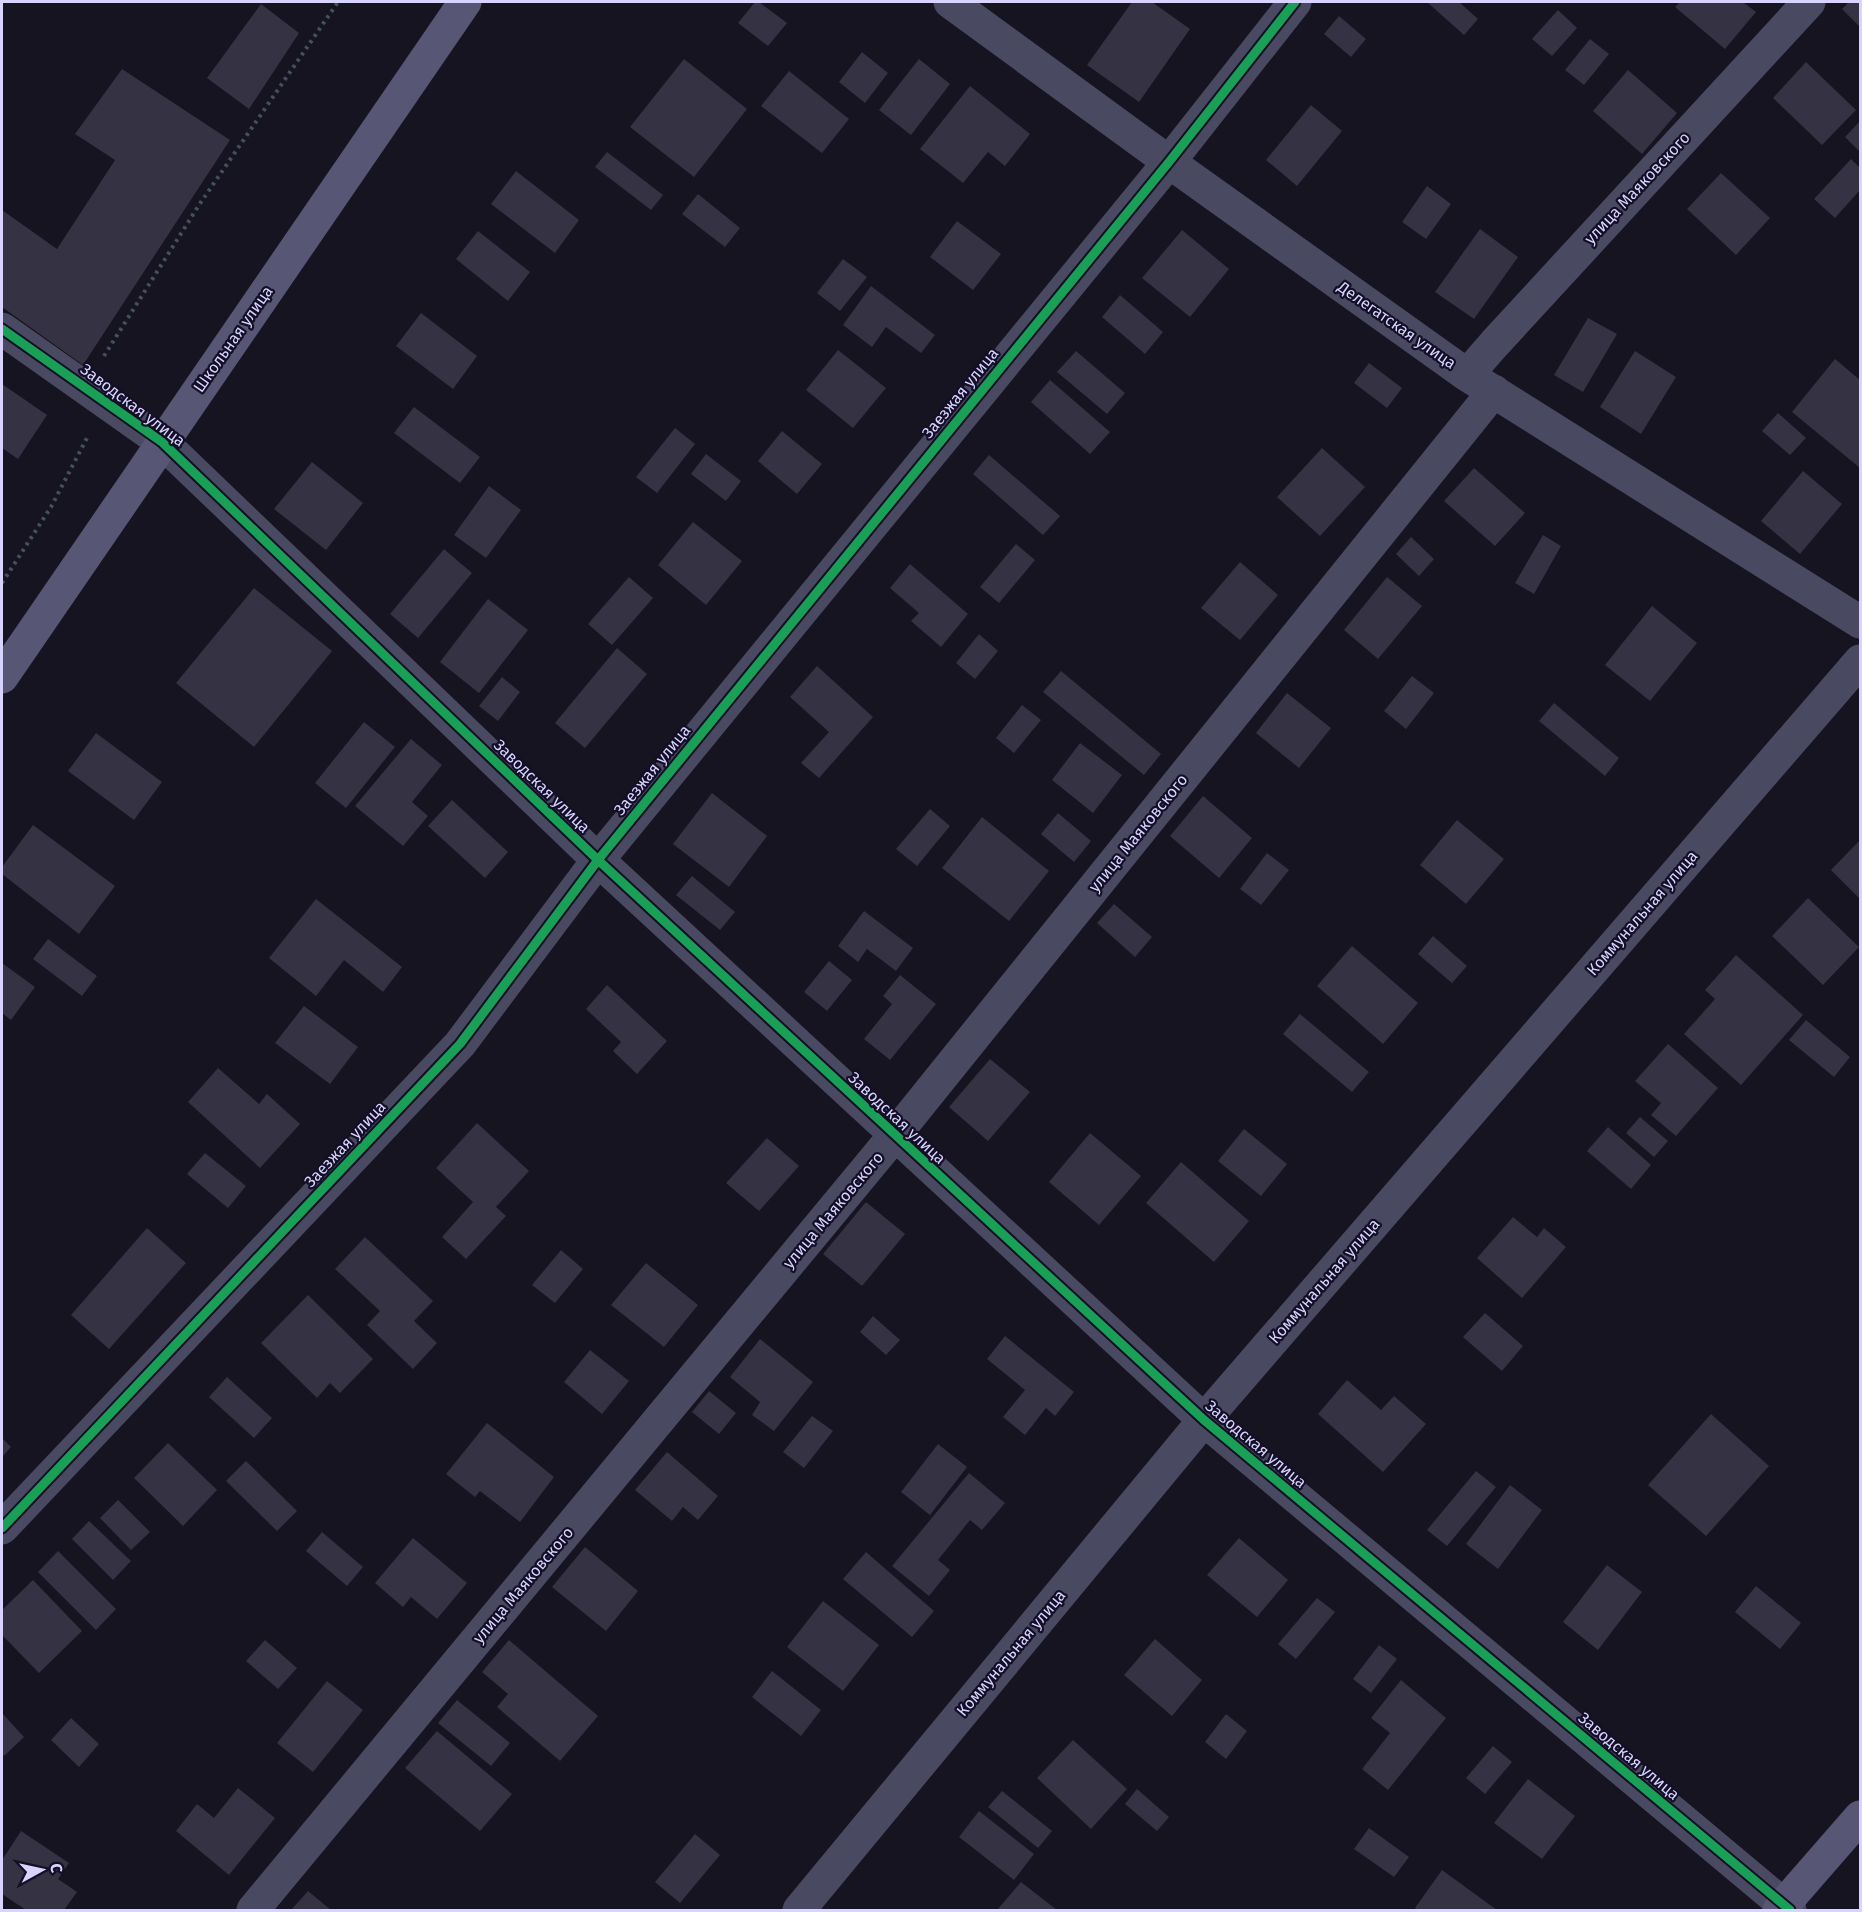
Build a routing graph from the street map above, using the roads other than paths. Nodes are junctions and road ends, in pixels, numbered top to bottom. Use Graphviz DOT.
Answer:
graph roads {
  1 [pos="465,2"];
  2 [pos="950,2"];
  3 [pos="1295,2"];
  4 [pos="1809,2"];
  5 [pos="1169,162"];
  6 [pos="2,330"];
  7 [pos="1481,383"];
  8 [pos="162,442"];
  9 [pos="1860,622"];
  10 [pos="1860,661"];
  11 [pos="2,677"];
  12 [pos="598,860"];
  13 [pos="894,1136"];
  14 [pos="1204,1420"];
  15 [pos="2,1528"];
  16 [pos="1860,1816"];
  17 [pos="1784,1909"];
  18 [pos="253,1911"];
  19 [pos="799,1911"];
  1 -- 8 [label="street, Школьная улица"];
  2 -- 5 [label="street, Делегатская улица"];
  3 -- 5 [label="street, Заезжая улица"];
  4 -- 7 [label="street, улица Маяковского"];
  5 -- 7 [label="street, Делегатская улица"];
  5 -- 12 [label="street, Заезжая улица"];
  6 -- 8 [label="street, Заводская улица"];
  7 -- 9 [label="street, Делегатская улица"];
  7 -- 13 [label="street, улица Маяковского"];
  8 -- 11 [label="street, Школьная улица"];
  8 -- 12 [label="street, Заводская улица"];
  10 -- 14 [label="street, Коммунальная улица"];
  12 -- 13 [label="street, Заводская улица"];
  12 -- 15 [label="street, Заезжая улица"];
  13 -- 14 [label="street, Заводская улица"];
  13 -- 18 [label="street, улица Маяковского"];
  14 -- 17 [label="street, Заводская улица"];
  14 -- 19 [label="street, Коммунальная улица"];
  16 -- 17 [label="street"];
}
